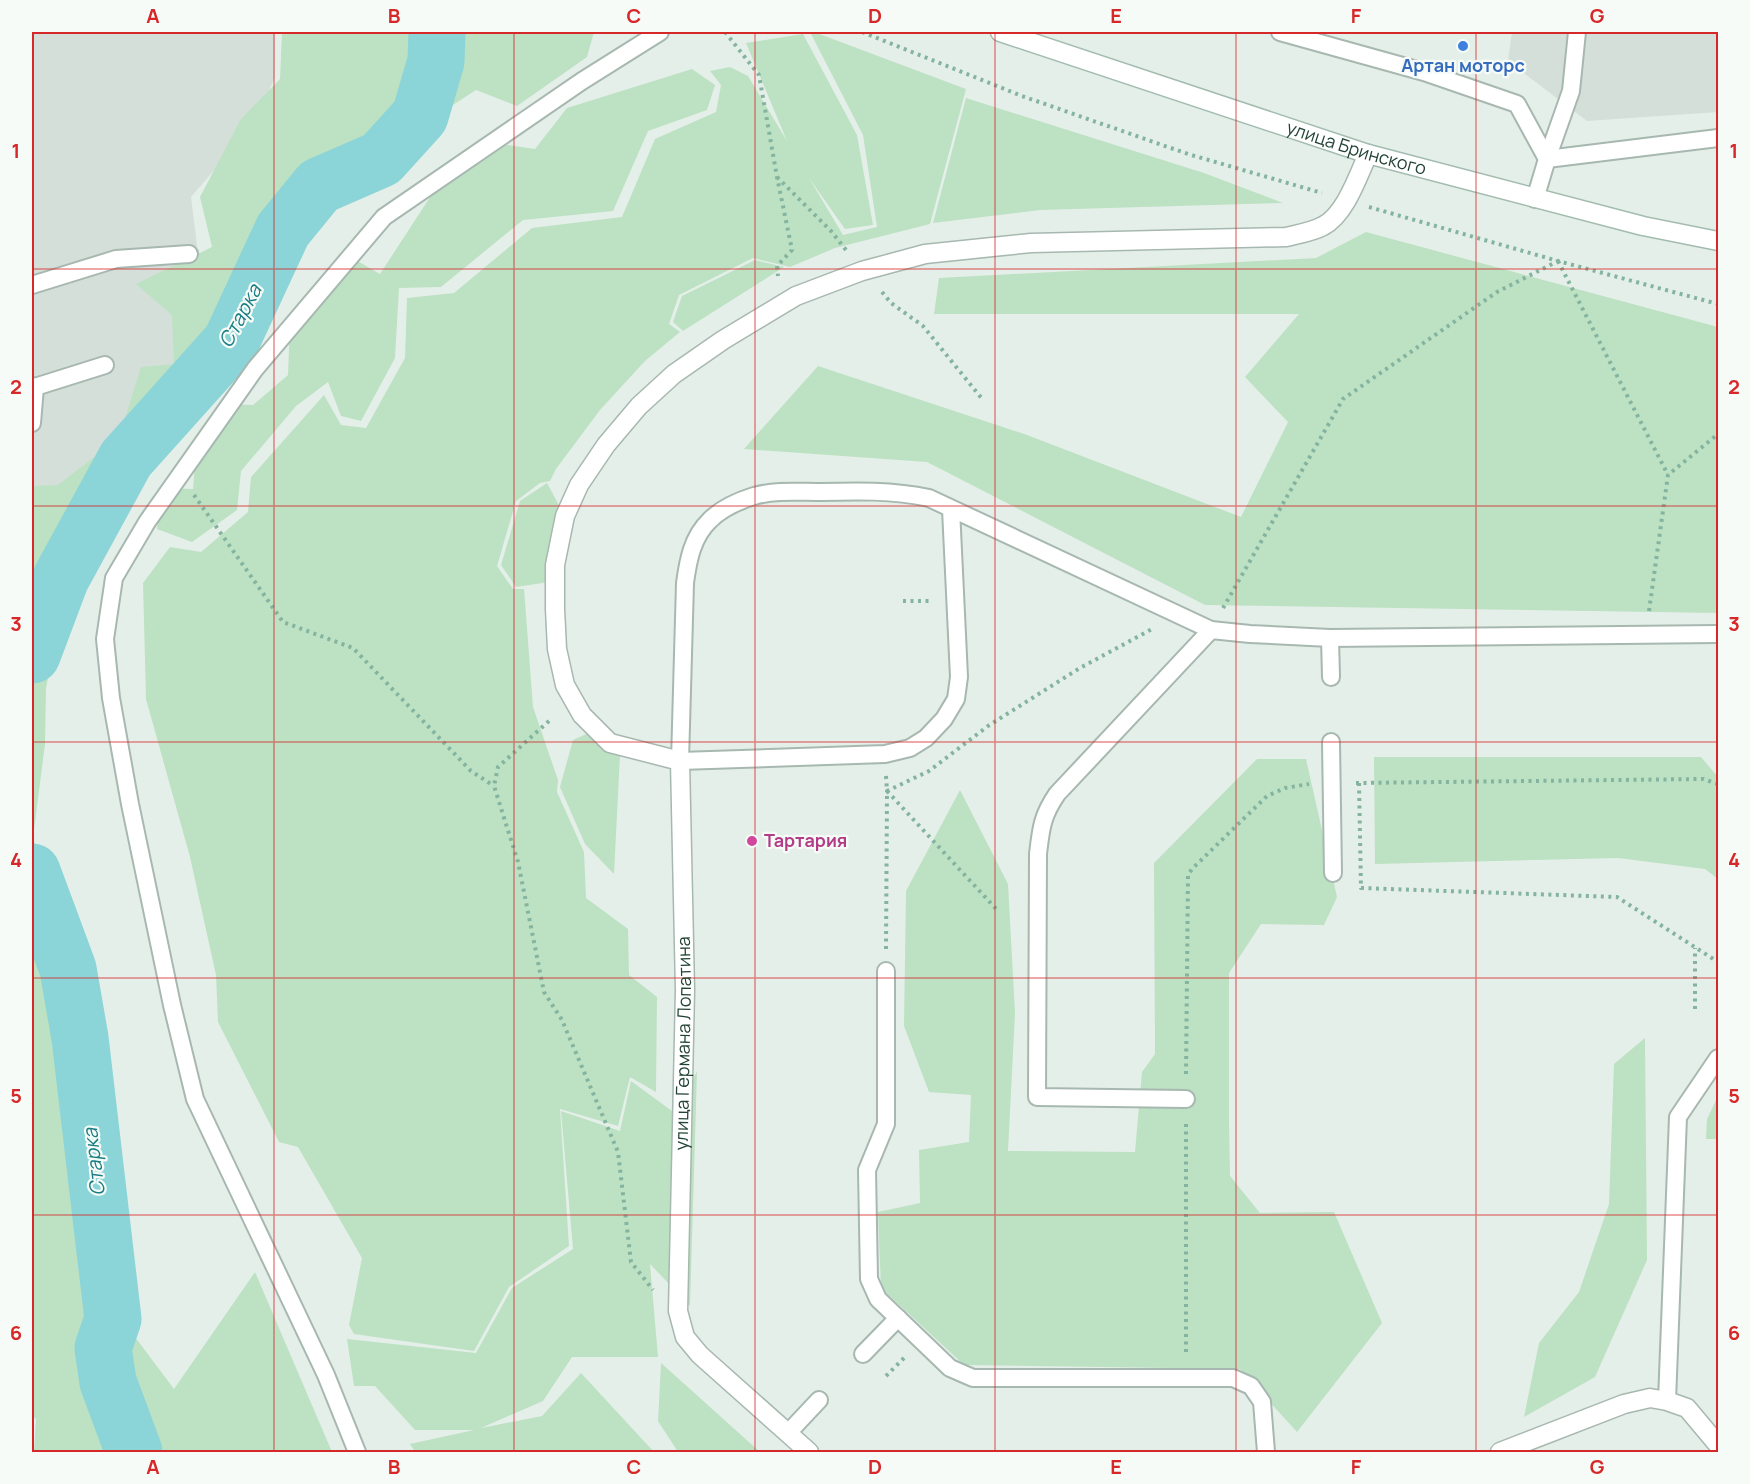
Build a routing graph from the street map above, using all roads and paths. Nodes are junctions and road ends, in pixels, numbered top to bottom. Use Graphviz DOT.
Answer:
graph roads {
  1 [pos="660,32"];
  2 [pos="725,32"];
  3 [pos="862,32"];
  4 [pos="1000,32"];
  5 [pos="1280,32"];
  6 [pos="1576,32"];
  7 [pos="1719,138"];
  8 [pos="1368,154"];
  9 [pos="1547,159"];
  10 [pos="1535,199"];
  11 [pos="1347,200"];
  12 [pos="1719,241"];
  13 [pos="189,254"];
  14 [pos="1558,261"];
  15 [pos="779,281"];
  16 [pos="32,285"];
  17 [pos="1719,304"];
  18 [pos="105,365"];
  19 [pos="33,386"];
  20 [pos="32,423"];
  21 [pos="1719,434"];
  22 [pos="180,475"];
  23 [pos="1668,476"];
  24 [pos="951,509"];
  25 [pos="903,601"];
  26 [pos="936,601"];
  27 [pos="1178,615"];
  28 [pos="1211,630"];
  29 [pos="1719,634"];
  30 [pos="1646,636"];
  31 [pos="1330,638"];
  32 [pos="1331,677"];
  33 [pos="549,721"];
  34 [pos="1331,742"];
  35 [pos="885,754"];
  36 [pos="680,761"];
  37 [pos="1359,783"];
  38 [pos="1332,784"];
  39 [pos="1719,784"];
  40 [pos="494,786"];
  41 [pos="887,791"];
  42 [pos="1333,873"];
  43 [pos="999,912"];
  44 [pos="1695,947"];
  45 [pos="1719,962"];
  46 [pos="886,971"];
  47 [pos="1695,1009"];
  48 [pos="1719,1058"];
  49 [pos="1186,1099"];
  50 [pos="655,1292"];
  51 [pos="898,1318"];
  52 [pos="864,1354"];
  53 [pos="1186,1378"];
  54 [pos="819,1400"];
  55 [pos="1667,1401"];
  56 [pos="788,1433"];
  57 [pos="1719,1445"];
  58 [pos="357,1452"];
  59 [pos="809,1452"];
  60 [pos="1266,1452"];
  61 [pos="1500,1452"];
  1 -- 22 [label="lane"];
  2 -- 15 [label="path"];
  3 -- 11 [label="path"];
  4 -- 8 [label="street, улица Бринского"];
  5 -- 9 [label="lane"];
  6 -- 9 [label="lane"];
  7 -- 9 [label="lane"];
  8 -- 10 [label="street, улица Бринского"];
  8 -- 11 [label="street"];
  9 -- 10 [label="lane"];
  10 -- 12 [label="street, улица Бринского"];
  11 -- 14 [label="path"];
  11 -- 36 [label="street"];
  13 -- 16 [label="lane"];
  14 -- 17 [label="path"];
  14 -- 23 [label="path"];
  14 -- 28 [label="path"];
  18 -- 19 [label="lane"];
  19 -- 20 [label="lane"];
  21 -- 23 [label="path"];
  22 -- 40 [label="path"];
  22 -- 58 [label="lane"];
  23 -- 30 [label="path"];
  24 -- 27 [label="lane"];
  24 -- 35 [label="lane"];
  24 -- 36 [label="lane"];
  25 -- 26 [label="path"];
  27 -- 28 [label="lane"];
  27 -- 41 [label="path"];
  28 -- 31 [label="lane"];
  28 -- 49 [label="lane"];
  29 -- 30 [label="lane"];
  30 -- 31 [label="lane"];
  31 -- 32 [label="lane"];
  33 -- 40 [label="path"];
  34 -- 38 [label="lane"];
  35 -- 36 [label="lane"];
  35 -- 41 [label="path"];
  36 -- 56 [label="street, улица Германа Лопатина"];
  37 -- 38 [label="path"];
  37 -- 39 [label="path"];
  37 -- 44 [label="path"];
  38 -- 42 [label="lane"];
  38 -- 49 [label="path"];
  40 -- 50 [label="path"];
  41 -- 43 [label="path"];
  41 -- 46 [label="path"];
  44 -- 45 [label="path"];
  44 -- 47 [label="path"];
  46 -- 51 [label="lane"];
  48 -- 55 [label="lane"];
  49 -- 53 [label="path"];
  51 -- 52 [label="lane"];
  51 -- 53 [label="lane"];
  53 -- 60 [label="lane"];
  54 -- 56 [label="lane"];
  55 -- 57 [label="street"];
  55 -- 61 [label="street"];
  56 -- 59 [label="street, улица Германа Лопатина"];
}
